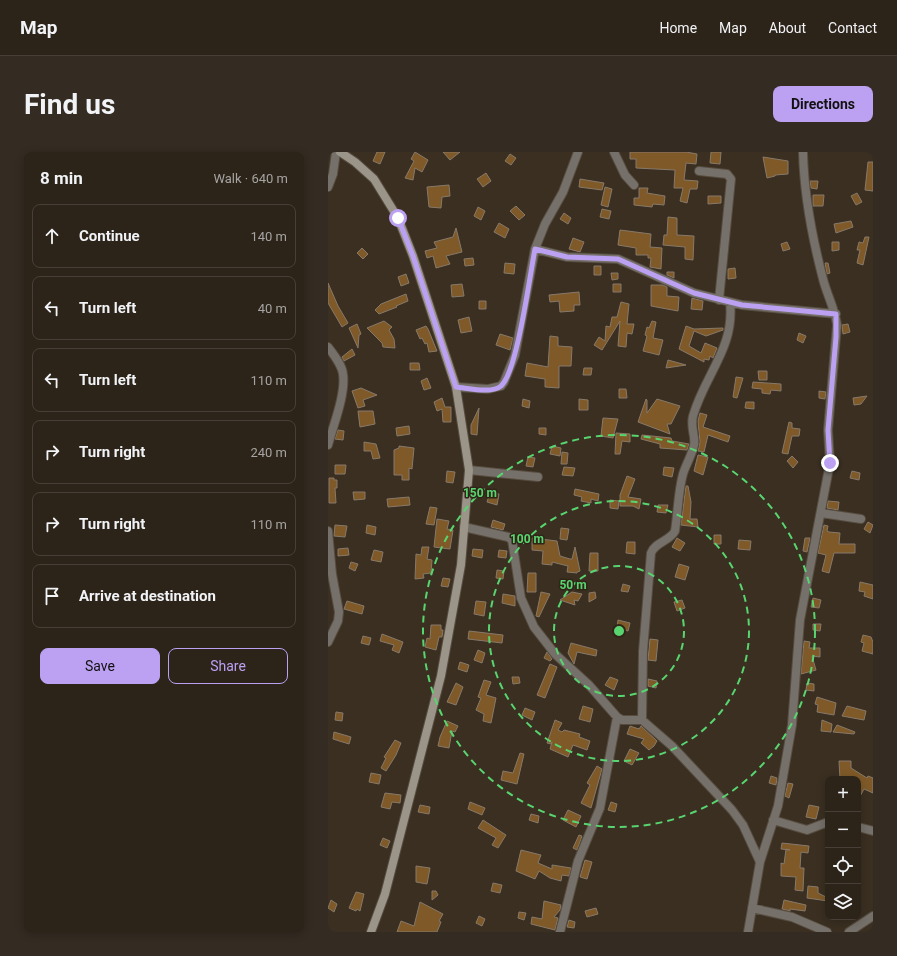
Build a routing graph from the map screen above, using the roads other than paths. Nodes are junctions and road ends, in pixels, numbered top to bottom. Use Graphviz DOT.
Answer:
graph roads {
  1 [pos="336,152"];
  2 [pos="340,152"];
  3 [pos="578,152"];
  4 [pos="614,152"];
  5 [pos="803,152"];
  6 [pos="699,171"];
  7 [pos="634,185"];
  8 [pos="328,187"];
  9 [pos="535,249"];
  10 [pos="719,300"];
  11 [pos="730,302"];
  12 [pos="836,314"];
  13 [pos="328,347"];
  14 [pos="456,387"];
  15 [pos="328,445"];
  16 [pos="469,470"];
  17 [pos="538,477"];
  18 [pos="821,513"];
  19 [pos="861,519"];
  20 [pos="464,527"];
  21 [pos="328,531"];
  22 [pos="328,596"];
  23 [pos="338,598"];
  24 [pos="328,642"];
  25 [pos="617,717"];
  26 [pos="642,720"];
  27 [pos="773,820"];
  28 [pos="825,823"];
  29 [pos="861,828"];
  30 [pos="873,831"];
  31 [pos="760,862"];
  32 [pos="752,908"];
  33 [pos="873,916"];
  34 [pos="852,931"];
  35 [pos="371,932"];
  36 [pos="560,932"];
  37 [pos="748,932"];
  38 [pos="827,932"];
  1 -- 8 [label="street"];
  2 -- 14 [label="street"];
  3 -- 9 [label="street"];
  4 -- 7 [label="street"];
  5 -- 12 [label="street"];
  6 -- 10 [label="street"];
  9 -- 10 [label="street"];
  9 -- 14 [label="street"];
  10 -- 11 [label="street"];
  11 -- 12 [label="street"];
  11 -- 26 [label="street"];
  12 -- 18 [label="street"];
  13 -- 15 [label="street"];
  14 -- 16 [label="street"];
  16 -- 17 [label="street"];
  16 -- 20 [label="street"];
  18 -- 19 [label="street"];
  18 -- 27 [label="street"];
  20 -- 25 [label="street"];
  20 -- 35 [label="street"];
  21 -- 23 [label="street"];
  22 -- 23 [label="street"];
  23 -- 24 [label="street"];
  25 -- 26 [label="street"];
  25 -- 36 [label="street"];
  26 -- 31 [label="street"];
  27 -- 28 [label="street"];
  27 -- 31 [label="street"];
  29 -- 30 [label="street"];
  31 -- 32 [label="street"];
  32 -- 37 [label="street"];
  32 -- 38 [label="street"];
  33 -- 34 [label="street"];
}
